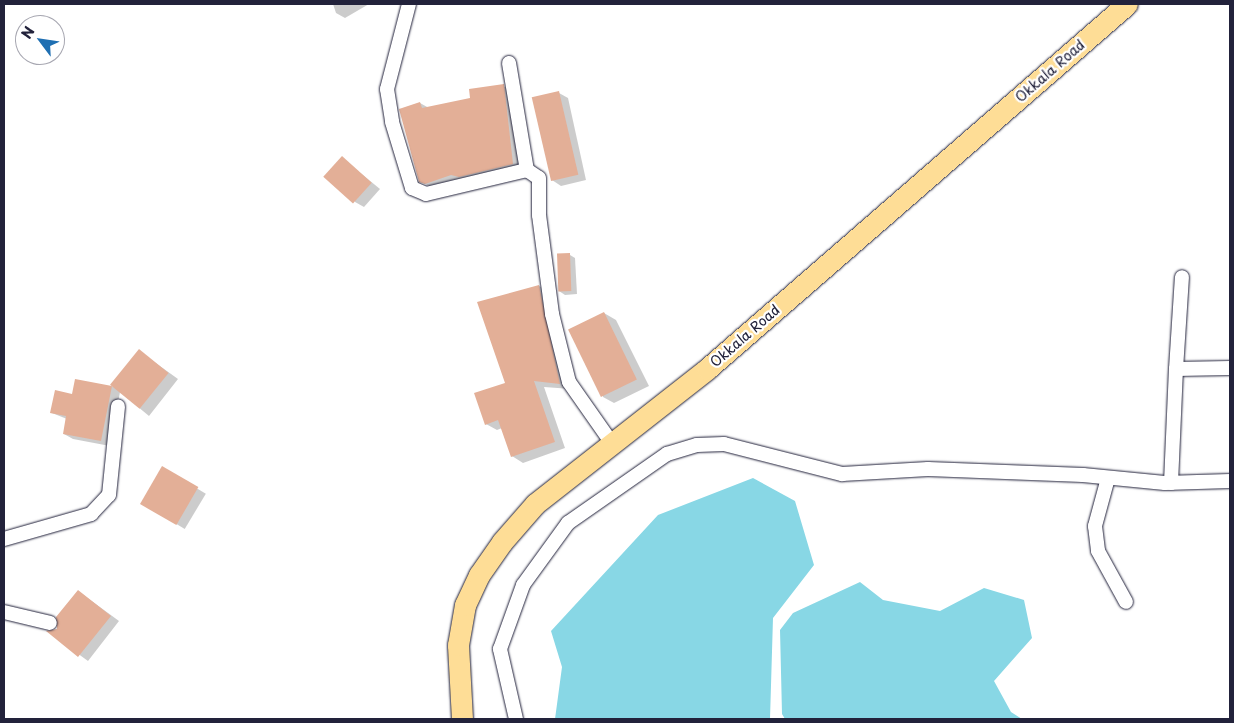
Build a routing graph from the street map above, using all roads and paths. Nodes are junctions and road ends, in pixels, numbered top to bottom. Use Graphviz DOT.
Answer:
graph roads {
  1 [pos="409,4"];
  2 [pos="1127,4"];
  3 [pos="509,63"];
  4 [pos="527,170"];
  5 [pos="1182,277"];
  6 [pos="1230,368"];
  7 [pos="1176,369"];
  8 [pos="118,406"];
  9 [pos="611,442"];
  10 [pos="1108,478"];
  11 [pos="1230,481"];
  12 [pos="1171,483"];
  13 [pos="4,539"];
  14 [pos="1126,602"];
  15 [pos="4,612"];
  16 [pos="50,623"];
  17 [pos="462,719"];
  18 [pos="516,719"];
  1 -- 4 [label="street"];
  2 -- 9 [label="main road, Okkala Road"];
  3 -- 4 [label="street"];
  4 -- 9 [label="street"];
  5 -- 7 [label="street"];
  6 -- 7 [label="street"];
  7 -- 12 [label="street"];
  8 -- 13 [label="street"];
  9 -- 17 [label="main road, Okkala Road"];
  10 -- 12 [label="street"];
  10 -- 14 [label="street"];
  10 -- 18 [label="street"];
  11 -- 12 [label="street"];
  15 -- 16 [label="street"];
}
